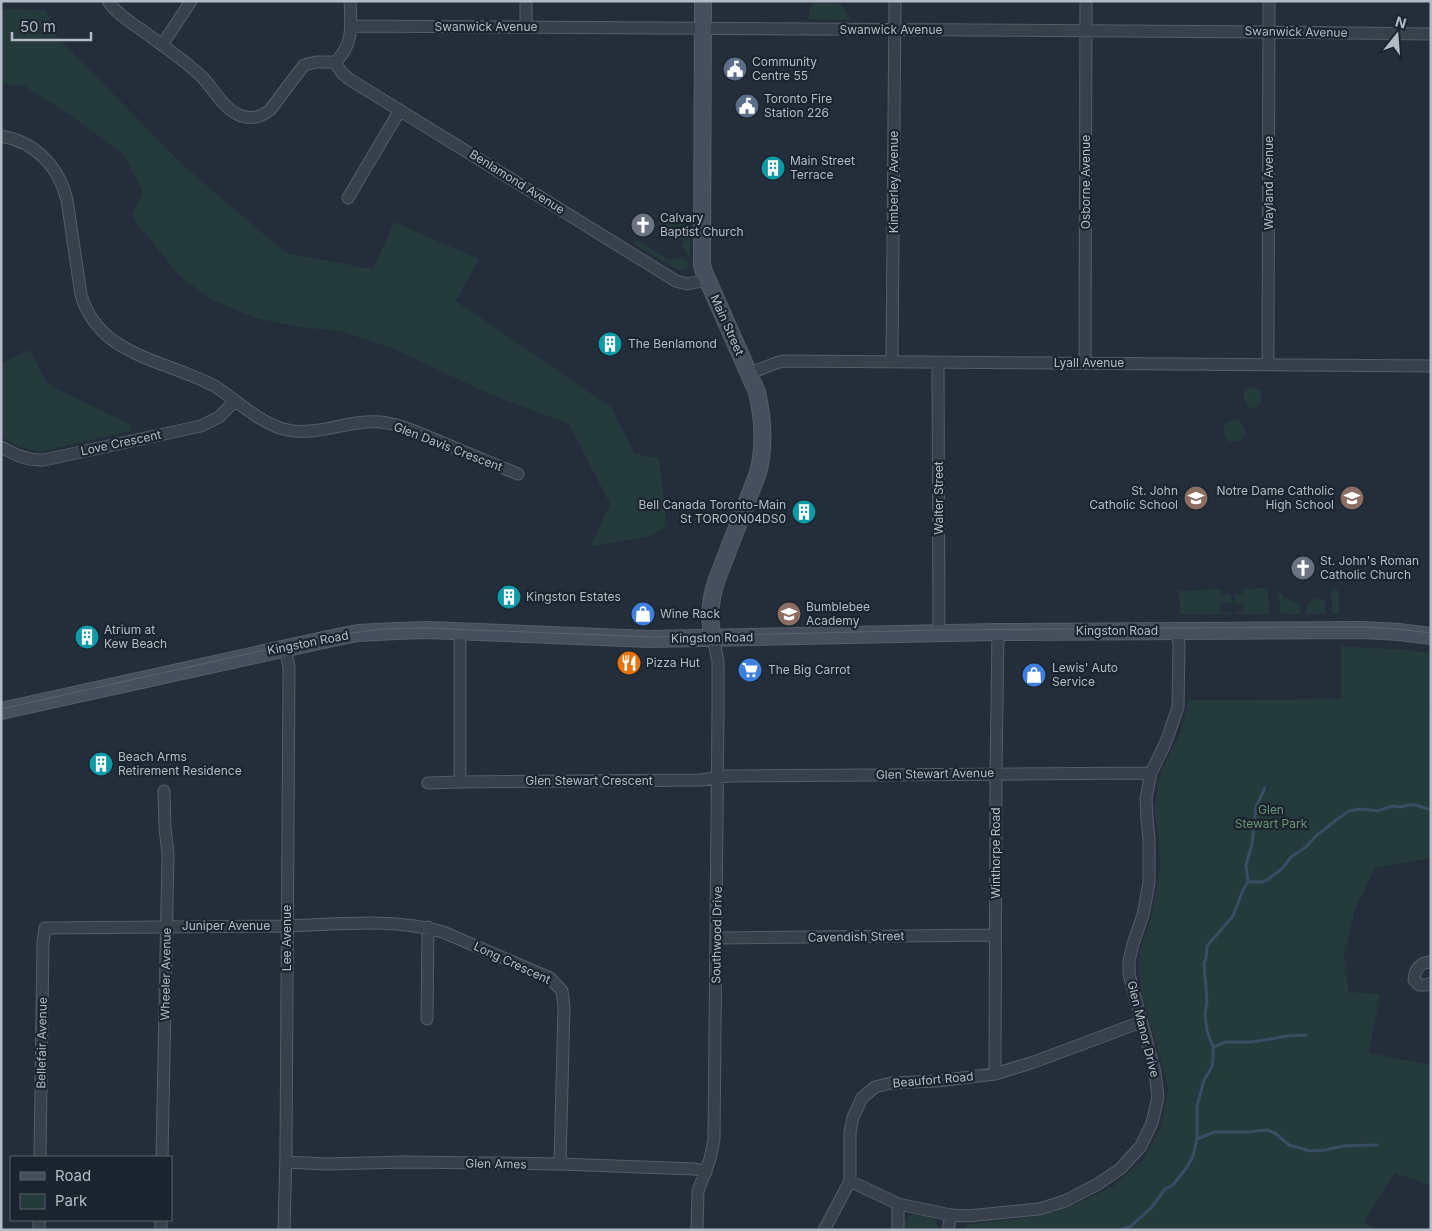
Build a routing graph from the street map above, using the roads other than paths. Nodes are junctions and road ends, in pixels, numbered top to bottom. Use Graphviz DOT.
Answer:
graph roads {
  1 [pos="108,1"];
  2 [pos="191,1"];
  3 [pos="350,1"];
  4 [pos="526,1"];
  5 [pos="703,1"];
  6 [pos="895,1"];
  7 [pos="1086,1"];
  8 [pos="1269,1"];
  9 [pos="351,26"];
  10 [pos="526,27"];
  11 [pos="703,29"];
  12 [pos="895,30"];
  13 [pos="1086,32"];
  14 [pos="1269,32"];
  15 [pos="1431,34"];
  16 [pos="162,45"];
  17 [pos="335,62"];
  18 [pos="400,110"];
  19 [pos="1,136"];
  20 [pos="348,198"];
  21 [pos="707,280"];
  22 [pos="892,362"];
  23 [pos="1085,362"];
  24 [pos="938,363"];
  25 [pos="1268,365"];
  26 [pos="1431,366"];
  27 [pos="749,373"];
  28 [pos="235,401"];
  29 [pos="1,447"];
  30 [pos="518,474"];
  31 [pos="1178,631"];
  32 [pos="460,632"];
  33 [pos="998,632"];
  34 [pos="939,633"];
  35 [pos="1431,636"];
  36 [pos="713,638"];
  37 [pos="285,647"];
  38 [pos="1,711"];
  39 [pos="996,773"];
  40 [pos="1151,773"];
  41 [pos="718,778"];
  42 [pos="460,782"];
  43 [pos="428,783"];
  44 [pos="164,791"];
  45 [pos="287,926"];
  46 [pos="167,927"];
  47 [pos="428,927"];
  48 [pos="45,928"];
  49 [pos="995,935"];
  50 [pos="717,938"];
  51 [pos="1431,962"];
  52 [pos="1431,983"];
  53 [pos="427,1019"];
  54 [pos="1141,1022"];
  55 [pos="995,1074"];
  56 [pos="40,1156"];
  57 [pos="162,1156"];
  58 [pos="286,1162"];
  59 [pos="560,1164"];
  60 [pos="706,1172"];
  61 [pos="850,1181"];
  62 [pos="898,1204"];
  63 [pos="951,1215"];
  64 [pos="284,1230"];
  65 [pos="697,1230"];
  66 [pos="824,1230"];
  67 [pos="898,1230"];
  68 [pos="948,1230"];
  1 -- 16 [label="street"];
  2 -- 16 [label="street"];
  3 -- 9 [label="street"];
  4 -- 10 [label="street"];
  5 -- 11 [label="main road, Main Street"];
  6 -- 12 [label="street, Kimberley Avenue"];
  7 -- 13 [label="street, Osborne Avenue"];
  8 -- 14 [label="street, Wayland Avenue"];
  9 -- 10 [label="street, Swanwick Avenue"];
  9 -- 17 [label="street"];
  10 -- 11 [label="street, Swanwick Avenue"];
  11 -- 12 [label="street, Swanwick Avenue"];
  11 -- 21 [label="main road, Main Street"];
  12 -- 13 [label="street, Swanwick Avenue"];
  12 -- 22 [label="street, Kimberley Avenue"];
  13 -- 14 [label="street, Swanwick Avenue"];
  13 -- 23 [label="street, Osborne Avenue"];
  14 -- 15 [label="street, Swanwick Avenue"];
  14 -- 25 [label="street, Wayland Avenue"];
  16 -- 17 [label="street"];
  17 -- 18 [label="street, Benlamond Avenue"];
  18 -- 20 [label="street"];
  18 -- 21 [label="street, Benlamond Avenue"];
  19 -- 28 [label="street, Glen Davis Crescent"];
  21 -- 27 [label="main road, Main Street"];
  22 -- 24 [label="street, Lyall Avenue"];
  22 -- 27 [label="street, Lyall Avenue"];
  23 -- 24 [label="street, Lyall Avenue"];
  23 -- 25 [label="street, Lyall Avenue"];
  24 -- 34 [label="street, Walter Street"];
  25 -- 26 [label="street, Lyall Avenue"];
  27 -- 36 [label="main road, Main Street"];
  28 -- 29 [label="street, Love Crescent"];
  28 -- 30 [label="street, Glen Davis Crescent"];
  31 -- 33 [label="main road, Kingston Road"];
  31 -- 35 [label="main road, Kingston Road"];
  31 -- 40 [label="street, Glen Manor Drive"];
  32 -- 36 [label="main road, Kingston Road"];
  32 -- 37 [label="main road, Kingston Road"];
  32 -- 42 [label="street"];
  33 -- 34 [label="main road, Kingston Road"];
  33 -- 39 [label="street, Winthorpe Road"];
  34 -- 36 [label="main road, Kingston Road"];
  36 -- 41 [label="street, Southwood Drive"];
  37 -- 38 [label="main road, Kingston Road"];
  37 -- 45 [label="street, Lee Avenue"];
  39 -- 40 [label="street, Glen Stewart Avenue"];
  39 -- 41 [label="street, Glen Stewart Avenue"];
  39 -- 49 [label="street, Winthorpe Road"];
  40 -- 54 [label="street, Glen Manor Drive"];
  41 -- 42 [label="street, Glen Stewart Crescent"];
  41 -- 50 [label="street, Southwood Drive"];
  42 -- 43 [label="street, Glen Stewart Crescent"];
  44 -- 46 [label="street, Wheeler Avenue"];
  45 -- 46 [label="street, Juniper Avenue"];
  45 -- 47 [label="street, Long Crescent"];
  45 -- 58 [label="street, Lee Avenue"];
  46 -- 48 [label="street, Juniper Avenue"];
  46 -- 57 [label="street, Wheeler Avenue"];
  47 -- 53 [label="street"];
  47 -- 59 [label="street, Long Crescent"];
  48 -- 56 [label="street, Bellefair Avenue"];
  49 -- 50 [label="street, Cavendish Street"];
  49 -- 55 [label="street, Winthorpe Road"];
  50 -- 60 [label="street, Southwood Drive"];
  51 -- 52 [label="street"];
  54 -- 55 [label="street, Beaufort Road"];
  54 -- 63 [label="street, Glen Manor Drive"];
  55 -- 61 [label="street, Beaufort Road"];
  58 -- 59 [label="street, Glen Ames"];
  58 -- 64 [label="street, Lee Avenue"];
  59 -- 60 [label="street, Glen Ames"];
  60 -- 65 [label="street, Southwood Drive"];
  61 -- 62 [label="street, Glen Manor Drive"];
  61 -- 66 [label="street, Beaufort Road"];
  62 -- 63 [label="street, Glen Manor Drive"];
  62 -- 67 [label="street"];
  63 -- 68 [label="street"];
}
